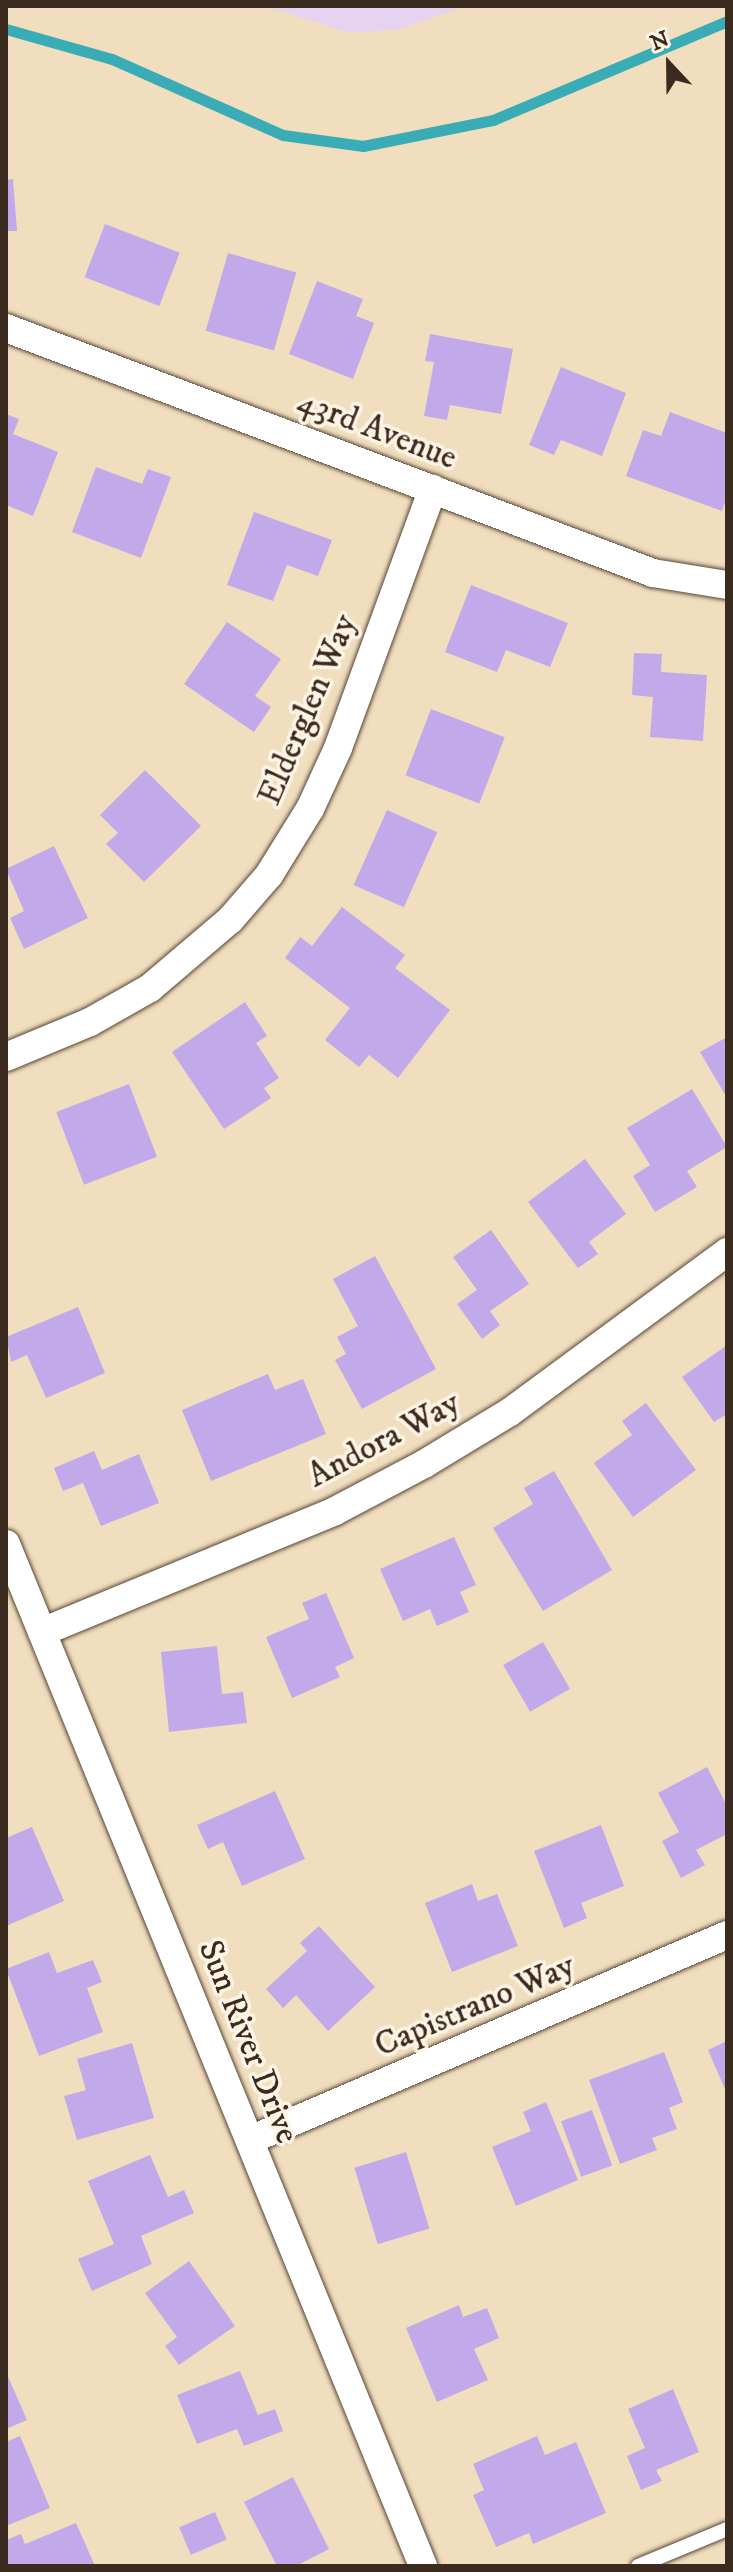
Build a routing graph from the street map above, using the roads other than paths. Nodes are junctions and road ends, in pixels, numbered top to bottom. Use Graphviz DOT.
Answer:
graph roads {
  1 [pos="6,328"];
  2 [pos="433,489"];
  3 [pos="727,585"];
  4 [pos="6,1057"];
  5 [pos="727,1252"];
  6 [pos="6,1544"];
  7 [pos="42,1632"];
  8 [pos="727,1935"];
  9 [pos="250,2140"];
  10 [pos="727,2529"];
  11 [pos="423,2566"];
  12 [pos="638,2566"];
  1 -- 2 [label="street, 43rd Avenue"];
  2 -- 3 [label="street, 43rd Avenue"];
  2 -- 4 [label="street, Elderglen Way"];
  5 -- 7 [label="street, Andora Way"];
  6 -- 7 [label="street, Sun River Drive"];
  7 -- 9 [label="street, Sun River Drive"];
  8 -- 9 [label="street, Capistrano Way"];
  9 -- 11 [label="street, Sun River Drive"];
  10 -- 12 [label="lane"];
}
